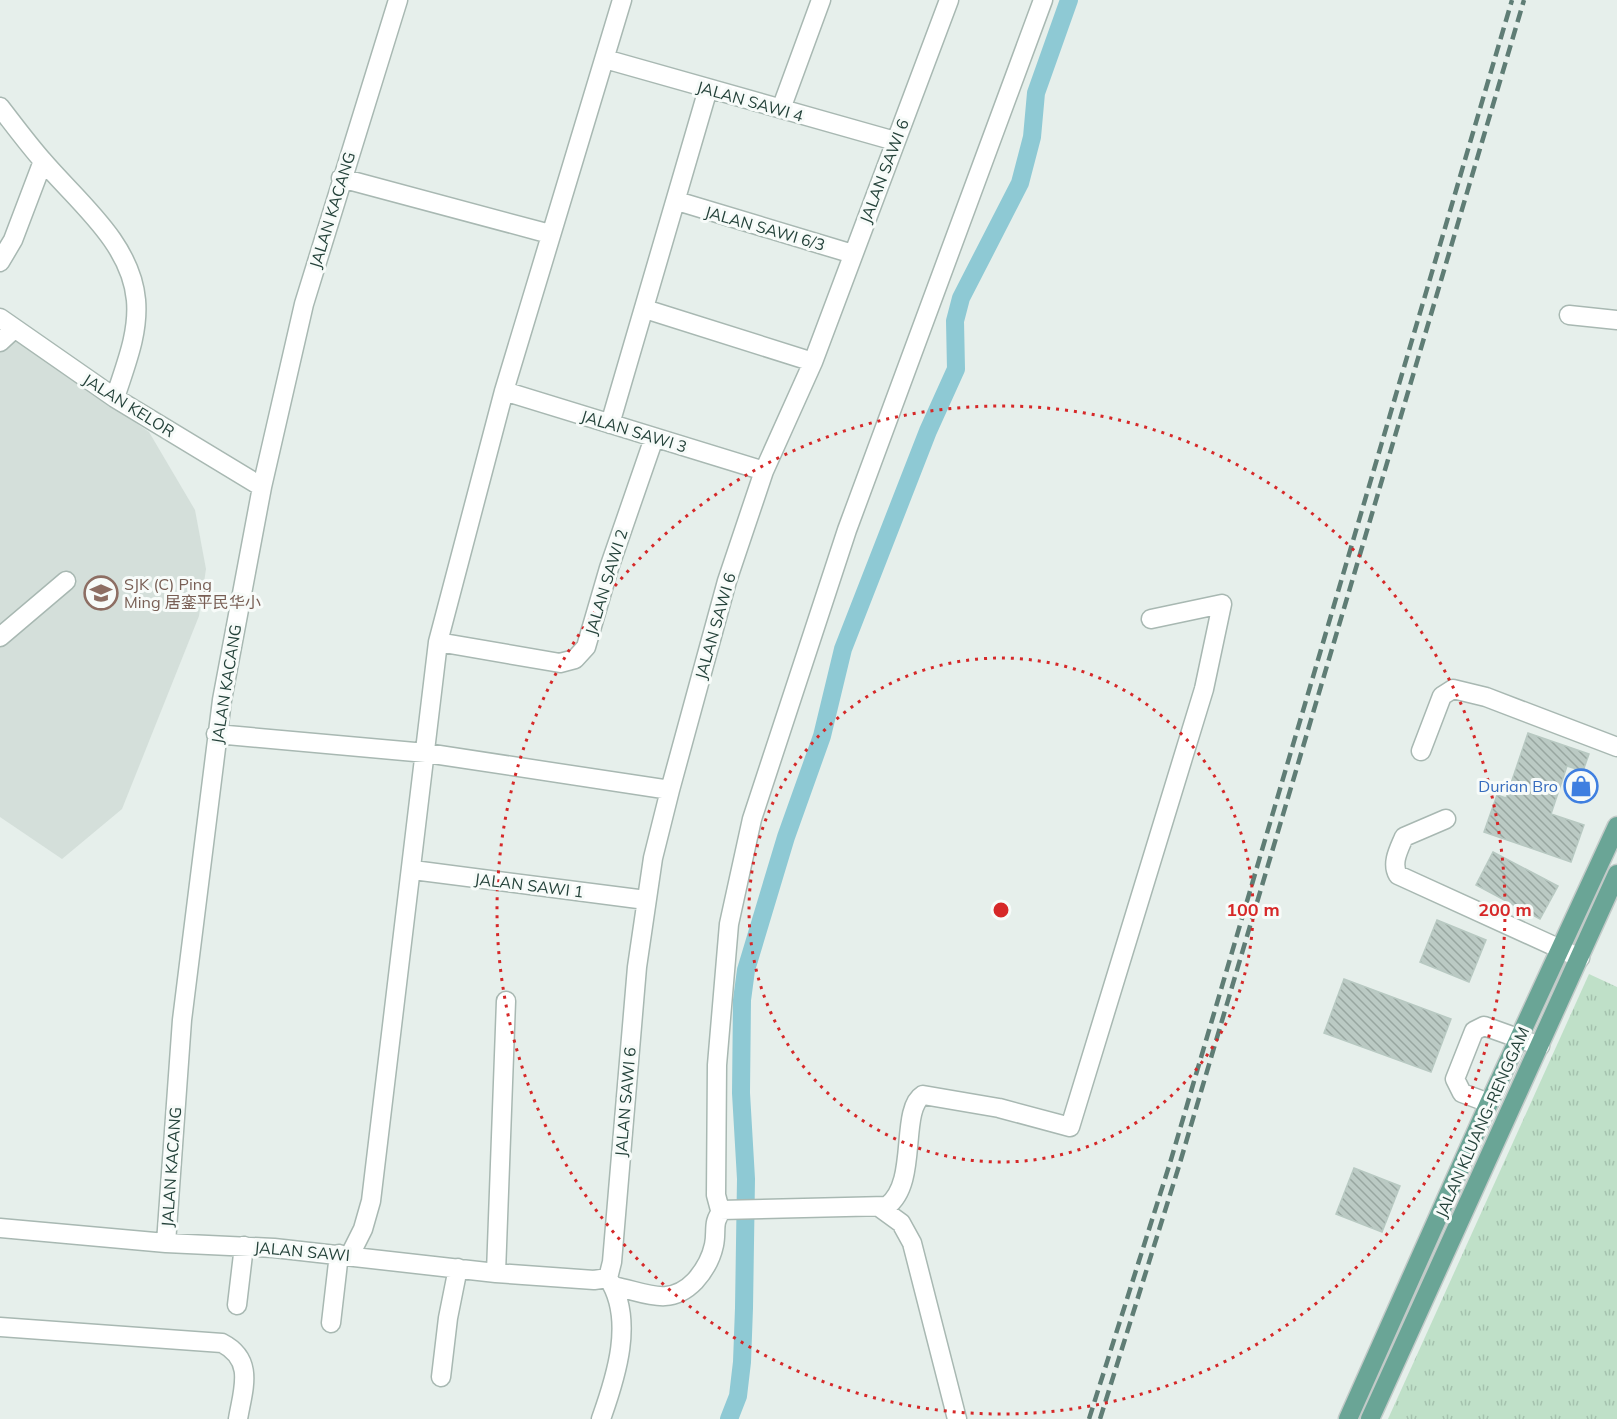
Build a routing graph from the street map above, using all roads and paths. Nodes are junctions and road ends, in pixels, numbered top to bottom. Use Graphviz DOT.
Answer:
graph roads {
  1 [pos="398,0"];
  2 [pos="622,0"];
  3 [pos="949,0"];
  4 [pos="1043,0"];
  5 [pos="817,1"];
  6 [pos="605,59"];
  7 [pos="708,89"];
  8 [pos="0,107"];
  9 [pos="781,110"];
  10 [pos="895,141"];
  11 [pos="43,161"];
  12 [pos="341,178"];
  13 [pos="677,201"];
  14 [pos="550,234"];
  15 [pos="853,254"];
  16 [pos="0,262"];
  17 [pos="645,309"];
  18 [pos="1569,315"];
  19 [pos="1617,320"];
  20 [pos="7,324"];
  21 [pos="0,342"];
  22 [pos="813,362"];
  23 [pos="504,391"];
  24 [pos="115,398"];
  25 [pos="610,424"];
  26 [pos="654,438"];
  27 [pos="764,471"];
  28 [pos="262,487"];
  29 [pos="66,581"];
  30 [pos="1151,619"];
  31 [pos="0,637"];
  32 [pos="438,642"];
  33 [pos="216,734"];
  34 [pos="1617,747"];
  35 [pos="1421,751"];
  36 [pos="426,753"];
  37 [pos="670,790"];
  38 [pos="1446,819"];
  39 [pos="1617,826"];
  40 [pos="413,870"];
  41 [pos="1617,874"];
  42 [pos="646,900"];
  43 [pos="1562,950"];
  44 [pos="1580,958"];
  45 [pos="506,1001"];
  46 [pos="1519,1038"];
  47 [pos="1540,1046"];
  48 [pos="1489,1103"];
  49 [pos="879,1207"];
  50 [pos="728,1210"];
  51 [pos="0,1228"];
  52 [pos="165,1243"];
  53 [pos="244,1246"];
  54 [pos="344,1255"];
  55 [pos="458,1268"];
  56 [pos="496,1273"];
  57 [pos="608,1282"];
  58 [pos="237,1305"];
  59 [pos="331,1323"];
  60 [pos="0,1327"];
  61 [pos="441,1377"];
  62 [pos="238,1419"];
  63 [pos="601,1419"];
  64 [pos="957,1419"];
  65 [pos="1348,1419"];
  66 [pos="1370,1419"];
  1 -- 12 [label="street, JALAN KACANG"];
  2 -- 6 [label="street"];
  3 -- 10 [label="street, JALAN SAWI 6"];
  4 -- 50 [label="street"];
  5 -- 9 [label="street"];
  6 -- 7 [label="street, JALAN SAWI 4"];
  6 -- 14 [label="street"];
  7 -- 9 [label="street, JALAN SAWI 4"];
  7 -- 13 [label="street"];
  8 -- 11 [label="street"];
  9 -- 10 [label="street, JALAN SAWI 4"];
  10 -- 15 [label="street, JALAN SAWI 6"];
  11 -- 16 [label="street"];
  11 -- 24 [label="street"];
  12 -- 14 [label="street"];
  12 -- 28 [label="street, JALAN KACANG"];
  13 -- 15 [label="street, JALAN SAWI 6/3"];
  13 -- 17 [label="street"];
  14 -- 23 [label="street"];
  15 -- 22 [label="street, JALAN SAWI 6"];
  17 -- 22 [label="street"];
  17 -- 25 [label="street"];
  18 -- 19 [label="street"];
  20 -- 21 [label="street"];
  20 -- 24 [label="street, JALAN KELOR"];
  22 -- 27 [label="street, JALAN SAWI 6"];
  23 -- 25 [label="street, JALAN SAWI 3"];
  23 -- 32 [label="street"];
  24 -- 28 [label="street, JALAN KELOR"];
  25 -- 26 [label="street, JALAN SAWI 3"];
  26 -- 27 [label="street, JALAN SAWI 3"];
  26 -- 32 [label="street, JALAN SAWI 2"];
  27 -- 37 [label="street, JALAN SAWI 6"];
  28 -- 33 [label="street, JALAN KACANG"];
  29 -- 31 [label="street"];
  30 -- 49 [label="street"];
  32 -- 36 [label="street"];
  33 -- 36 [label="street"];
  33 -- 52 [label="street, JALAN KACANG"];
  34 -- 35 [label="street"];
  36 -- 37 [label="street"];
  36 -- 40 [label="street"];
  37 -- 42 [label="street, JALAN SAWI 6"];
  38 -- 43 [label="street"];
  39 -- 43 [label="main road, JALAN KLUANG-RENGGAM"];
  40 -- 42 [label="street, JALAN SAWI 1"];
  40 -- 54 [label="street"];
  41 -- 44 [label="main road, JALAN KLUANG-RENGGAM"];
  42 -- 57 [label="street, JALAN SAWI 6"];
  43 -- 44 [label="street"];
  43 -- 46 [label="main road, JALAN KLUANG-RENGGAM"];
  44 -- 47 [label="main road, JALAN KLUANG-RENGGAM"];
  45 -- 56 [label="street"];
  46 -- 47 [label="street"];
  46 -- 48 [label="main road, JALAN KLUANG-RENGGAM"];
  46 -- 48 [label="street"];
  47 -- 66 [label="main road, JALAN KLUANG-RENGGAM"];
  48 -- 65 [label="main road, JALAN KLUANG-RENGGAM"];
  49 -- 50 [label="street"];
  49 -- 64 [label="street"];
  50 -- 57 [label="street, JALAN SAWI"];
  51 -- 52 [label="street, JALAN SAWI"];
  52 -- 53 [label="street, JALAN SAWI"];
  53 -- 54 [label="street, JALAN SAWI"];
  53 -- 58 [label="street"];
  54 -- 55 [label="street, JALAN SAWI"];
  54 -- 59 [label="street"];
  55 -- 56 [label="street, JALAN SAWI"];
  55 -- 61 [label="street"];
  56 -- 57 [label="street, JALAN SAWI"];
  57 -- 63 [label="street"];
  60 -- 62 [label="street"];
}
